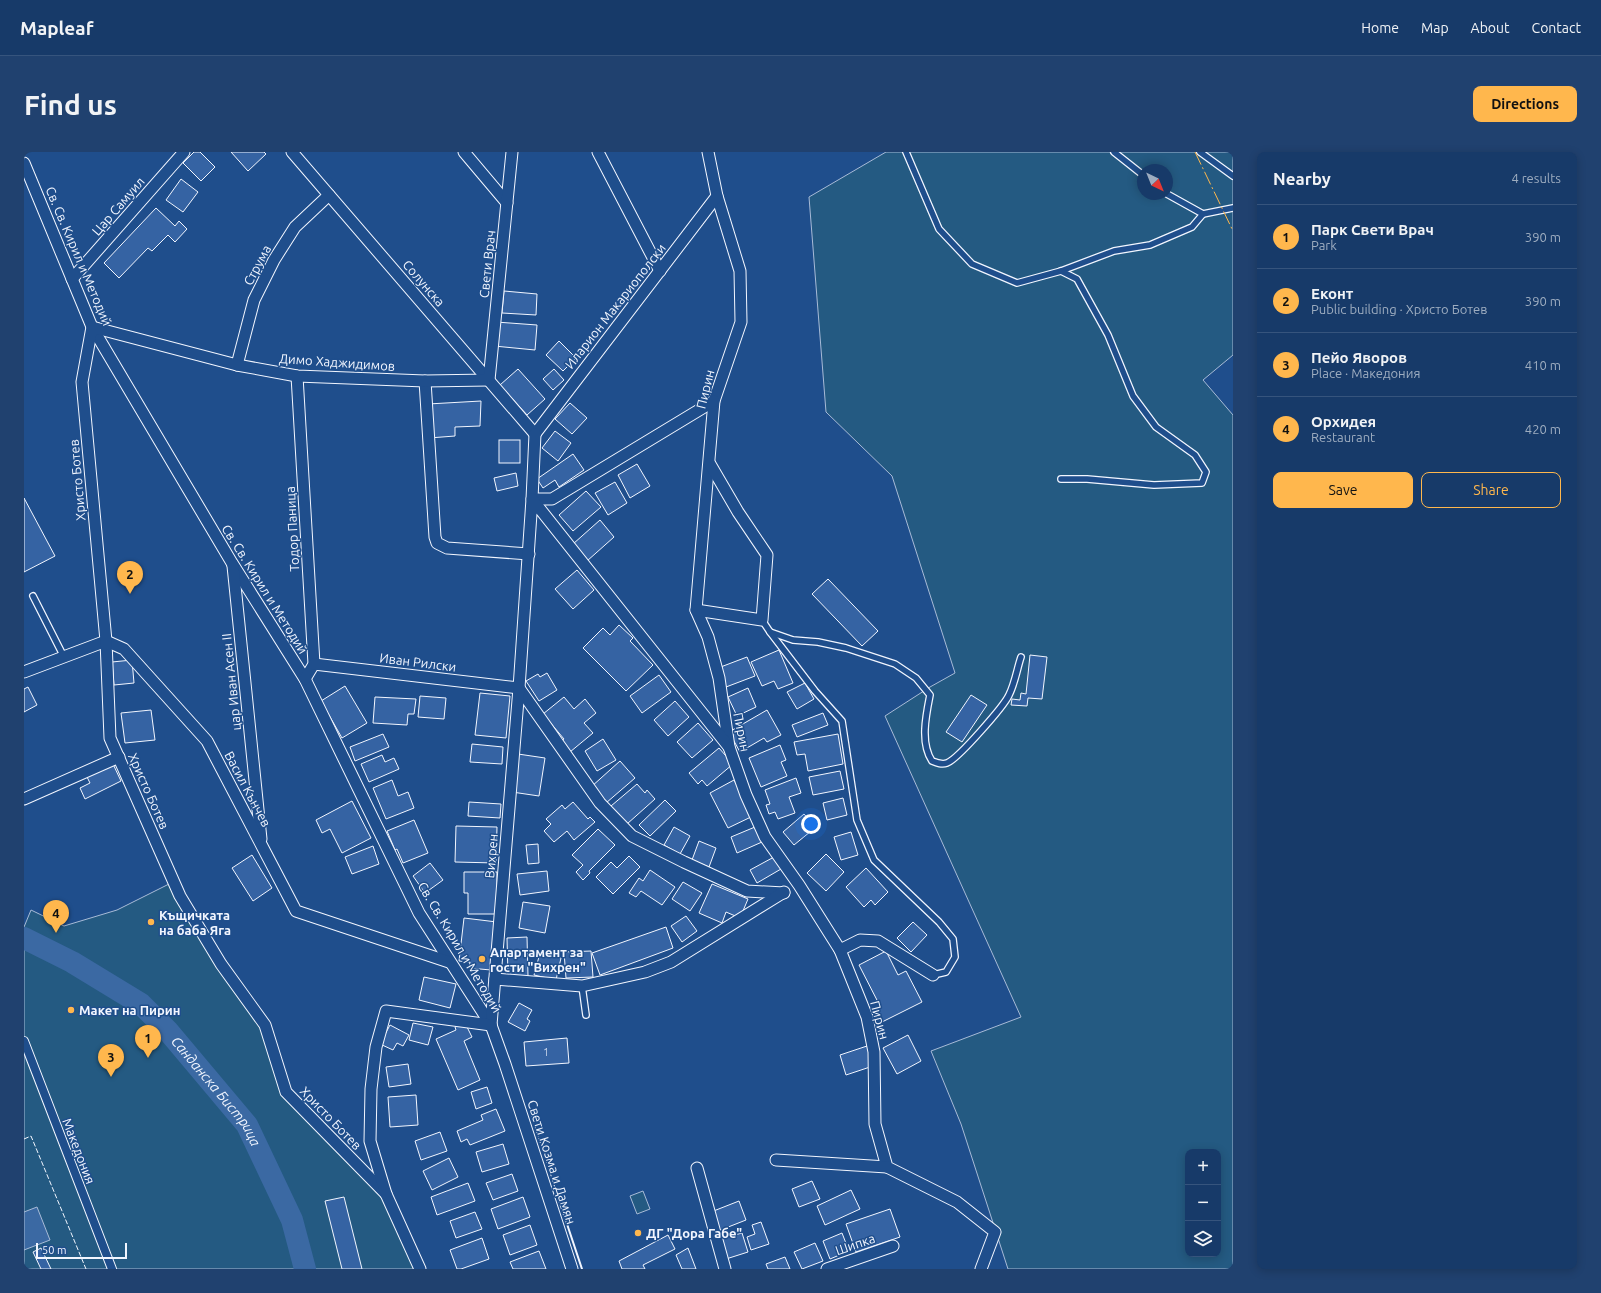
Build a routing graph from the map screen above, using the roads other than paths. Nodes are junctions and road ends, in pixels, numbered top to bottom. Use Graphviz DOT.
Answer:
graph roads {
  1 [pos="184,152"];
  2 [pos="292,152"];
  3 [pos="464,152"];
  4 [pos="512,152"];
  5 [pos="598,152"];
  6 [pos="708,152"];
  7 [pos="906,152"];
  8 [pos="1114,152"];
  9 [pos="1200,152"];
  10 [pos="24,163"];
  11 [pos="1137,171"];
  12 [pos="1233,176"];
  13 [pos="329,195"];
  14 [pos="717,196"];
  15 [pos="1173,197"];
  16 [pos="507,203"];
  17 [pos="1233,208"];
  18 [pos="1203,214"];
  19 [pos="660,271"];
  20 [pos="1061,271"];
  21 [pos="72,279"];
  22 [pos="92,327"];
  23 [pos="236,365"];
  24 [pos="297,376"];
  25 [pos="489,380"];
  26 [pos="425,381"];
  27 [pos="714,402"];
  28 [pos="535,434"];
  29 [pos="710,464"];
  30 [pos="1062,479"];
  31 [pos="532,499"];
  32 [pos="529,554"];
  33 [pos="232,563"];
  34 [pos="33,596"];
  35 [pos="696,610"];
  36 [pos="762,620"];
  37 [pos="770,632"];
  38 [pos="106,640"];
  39 [pos="64,657"];
  40 [pos="1021,657"];
  41 [pos="314,664"];
  42 [pos="24,672"];
  43 [pos="304,679"];
  44 [pos="519,688"];
  45 [pos="729,748"];
  46 [pos="119,757"];
  47 [pos="24,799"];
  48 [pos="262,846"];
  49 [pos="799,885"];
  50 [pos="784,893"];
  51 [pos="840,950"];
  52 [pos="449,962"];
  53 [pos="933,975"];
  54 [pos="494,979"];
  55 [pos="582,986"];
  56 [pos="586,1015"];
  57 [pos="491,1025"];
  58 [pos="24,1041"];
  59 [pos="776,1160"];
  60 [pos="887,1167"];
  61 [pos="697,1168"];
  62 [pos="386,1194"];
  63 [pos="893,1246"];
  64 [pos="112,1269"];
  65 [pos="420,1269"];
  66 [pos="572,1269"];
  67 [pos="725,1269"];
  68 [pos="827,1269"];
  69 [pos="981,1269"];
  1 -- 21 [label="street, Цар Самуил"];
  2 -- 13 [label="street, Солунска"];
  3 -- 16 [label="street"];
  4 -- 16 [label="street, Свети Врач"];
  5 -- 19 [label="street"];
  6 -- 14 [label="street, Пирин"];
  7 -- 20 [label="lane"];
  8 -- 11 [label="lane"];
  9 -- 12 [label="lane"];
  10 -- 21 [label="street, Св. Св. Кирил и Методий"];
  13 -- 23 [label="street, Струма"];
  13 -- 25 [label="street, Солунска"];
  14 -- 19 [label="street, Иларион Макариополски"];
  14 -- 27 [label="street, Пирин"];
  15 -- 18 [label="lane"];
  16 -- 25 [label="street, Свети Врач"];
  17 -- 18 [label="lane"];
  18 -- 20 [label="lane"];
  19 -- 28 [label="street, Иларион Макариополски"];
  20 -- 30 [label="lane"];
  21 -- 22 [label="street, Св. Св. Кирил и Методий"];
  22 -- 23 [label="street, Димо Хаджидимов"];
  22 -- 33 [label="street, Св. Св. Кирил и Методий"];
  22 -- 38 [label="street, Христо Ботев"];
  23 -- 24 [label="street, Димо Хаджидимов"];
  24 -- 26 [label="street, Димо Хаджидимов"];
  24 -- 41 [label="street, Тодор Паница"];
  25 -- 26 [label="street, Димо Хаджидимов"];
  25 -- 28 [label="street, Солунска"];
  26 -- 32 [label="street"];
  27 -- 29 [label="street, Пирин"];
  27 -- 31 [label="street"];
  28 -- 31 [label="street, Вихрен"];
  29 -- 35 [label="street, Пирин"];
  29 -- 36 [label="street"];
  31 -- 32 [label="street, Вихрен"];
  31 -- 45 [label="street"];
  32 -- 44 [label="street, Вихрен"];
  33 -- 43 [label="street, Св. Св. Кирил и Методий"];
  33 -- 48 [label="street, цар Иван Асен II"];
  34 -- 39 [label="lane"];
  35 -- 36 [label="street"];
  35 -- 45 [label="street, Пирин"];
  36 -- 37 [label="lane"];
  37 -- 40 [label="lane"];
  37 -- 53 [label="lane"];
  38 -- 39 [label="street"];
  38 -- 46 [label="street, Христо Ботев"];
  38 -- 48 [label="street, Васил Кънчев"];
  39 -- 42 [label="street"];
  41 -- 43 [label="street"];
  41 -- 44 [label="street, Иван Рилски"];
  43 -- 52 [label="street, Св. Св. Кирил и Методий"];
  44 -- 50 [label="street"];
  44 -- 54 [label="street, Вихрен"];
  45 -- 49 [label="street, Пирин"];
  46 -- 47 [label="street"];
  46 -- 62 [label="street, Христо Ботев"];
  48 -- 52 [label="street, Васил Кънчев"];
  49 -- 50 [label="street"];
  49 -- 51 [label="street, Пирин"];
  50 -- 55 [label="street"];
  51 -- 53 [label="street"];
  51 -- 60 [label="street, Пирин"];
  52 -- 57 [label="street, Св. Св. Кирил и Методий"];
  54 -- 55 [label="street"];
  54 -- 57 [label="street, Вихрен"];
  55 -- 56 [label="lane"];
  57 -- 62 [label="street"];
  57 -- 66 [label="street, Свети Козма и Дамян"];
  58 -- 64 [label="street, Македония"];
  59 -- 60 [label="street"];
  60 -- 69 [label="street"];
  61 -- 67 [label="street"];
  62 -- 65 [label="street"];
  63 -- 68 [label="street, Шипка"];
}
